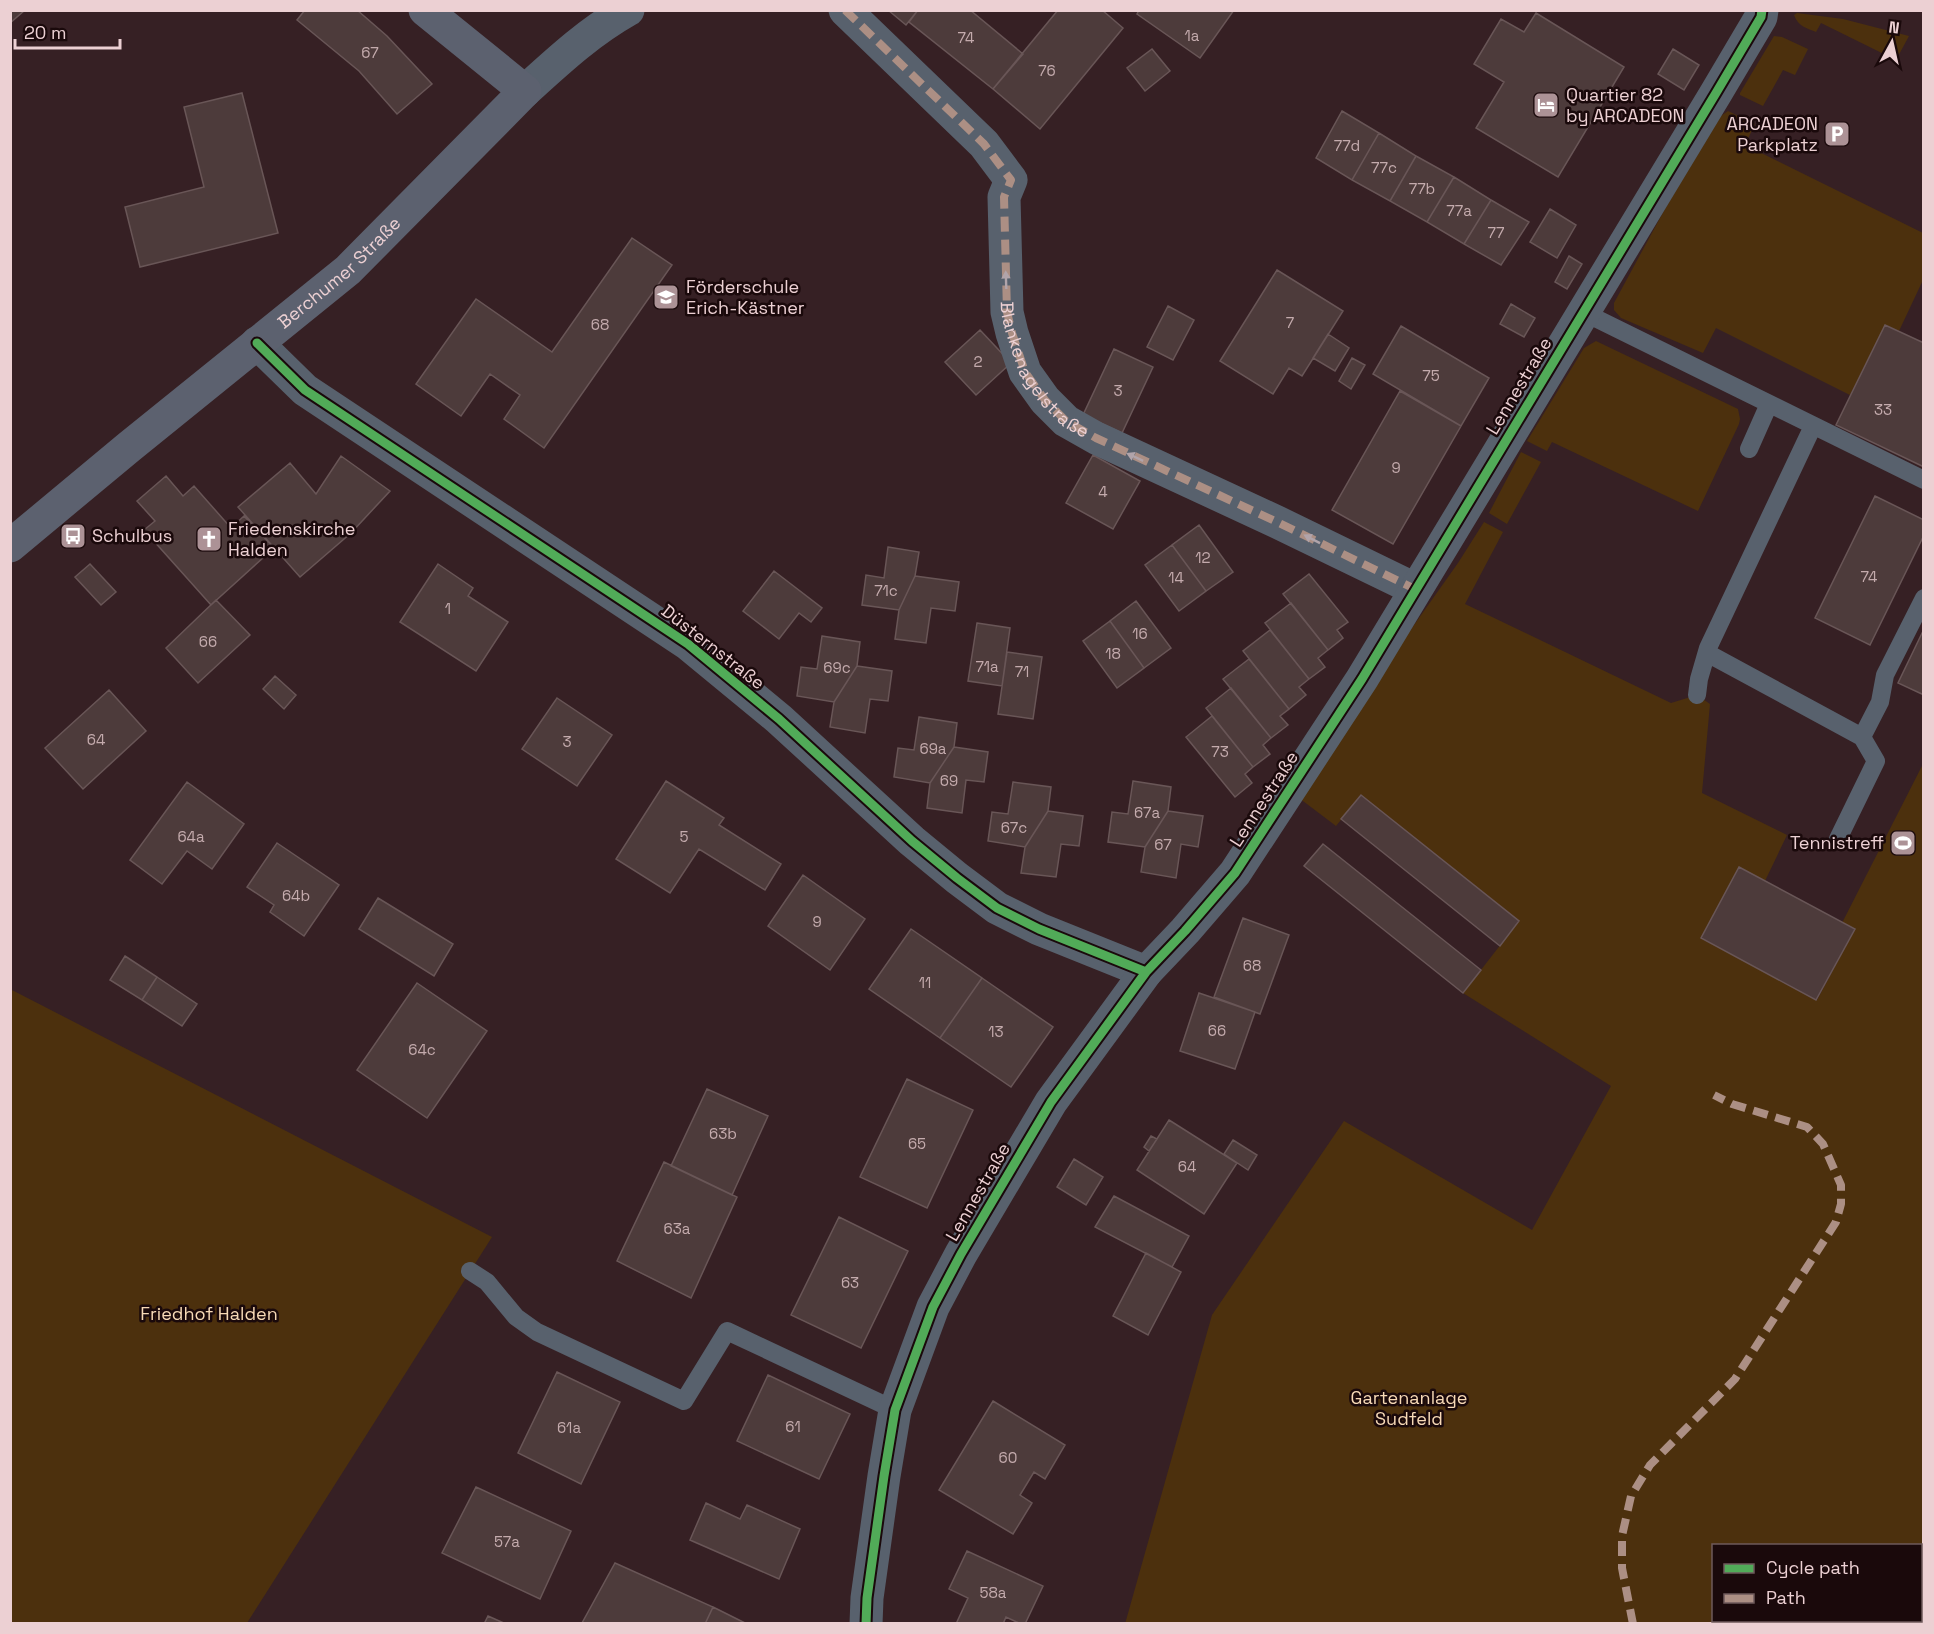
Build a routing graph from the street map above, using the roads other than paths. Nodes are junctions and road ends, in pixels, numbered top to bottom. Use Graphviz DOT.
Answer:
graph roads {
  1 [pos="425,10"];
  2 [pos="628,10"];
  3 [pos="845,10"];
  4 [pos="1762,10"];
  5 [pos="525,91"];
  6 [pos="1582,312"];
  7 [pos="257,343"];
  8 [pos="1768,404"];
  9 [pos="1813,426"];
  10 [pos="1749,449"];
  11 [pos="1923,480"];
  12 [pos="10,546"];
  13 [pos="1415,589"];
  14 [pos="1923,598"];
  15 [pos="1707,653"];
  16 [pos="1697,695"];
  17 [pos="1862,737"];
  18 [pos="1838,838"];
  19 [pos="1146,972"];
  20 [pos="470,1271"];
  21 [pos="895,1410"];
  22 [pos="866,1623"];
  1 -- 5 [label="main road"];
  2 -- 5 [label="street, Berchumer Straße"];
  13 -- 3 [label="street, Blankenagelstraße, one-way"];
  4 -- 6 [label="street, Lennestraße"];
  5 -- 7 [label="main road, Berchumer Straße"];
  6 -- 8 [label="lane"];
  6 -- 13 [label="street, Lennestraße"];
  7 -- 12 [label="main road, Berchumer Straße"];
  7 -- 19 [label="street, Düsternstraße"];
  8 -- 9 [label="lane"];
  8 -- 10 [label="lane"];
  9 -- 11 [label="lane"];
  9 -- 15 [label="lane"];
  13 -- 19 [label="street, Lennestraße"];
  14 -- 17 [label="lane"];
  15 -- 16 [label="lane"];
  15 -- 17 [label="lane"];
  17 -- 18 [label="lane"];
  19 -- 21 [label="street, Lennestraße"];
  20 -- 21 [label="lane"];
  21 -- 22 [label="street, Lennestraße"];
}
